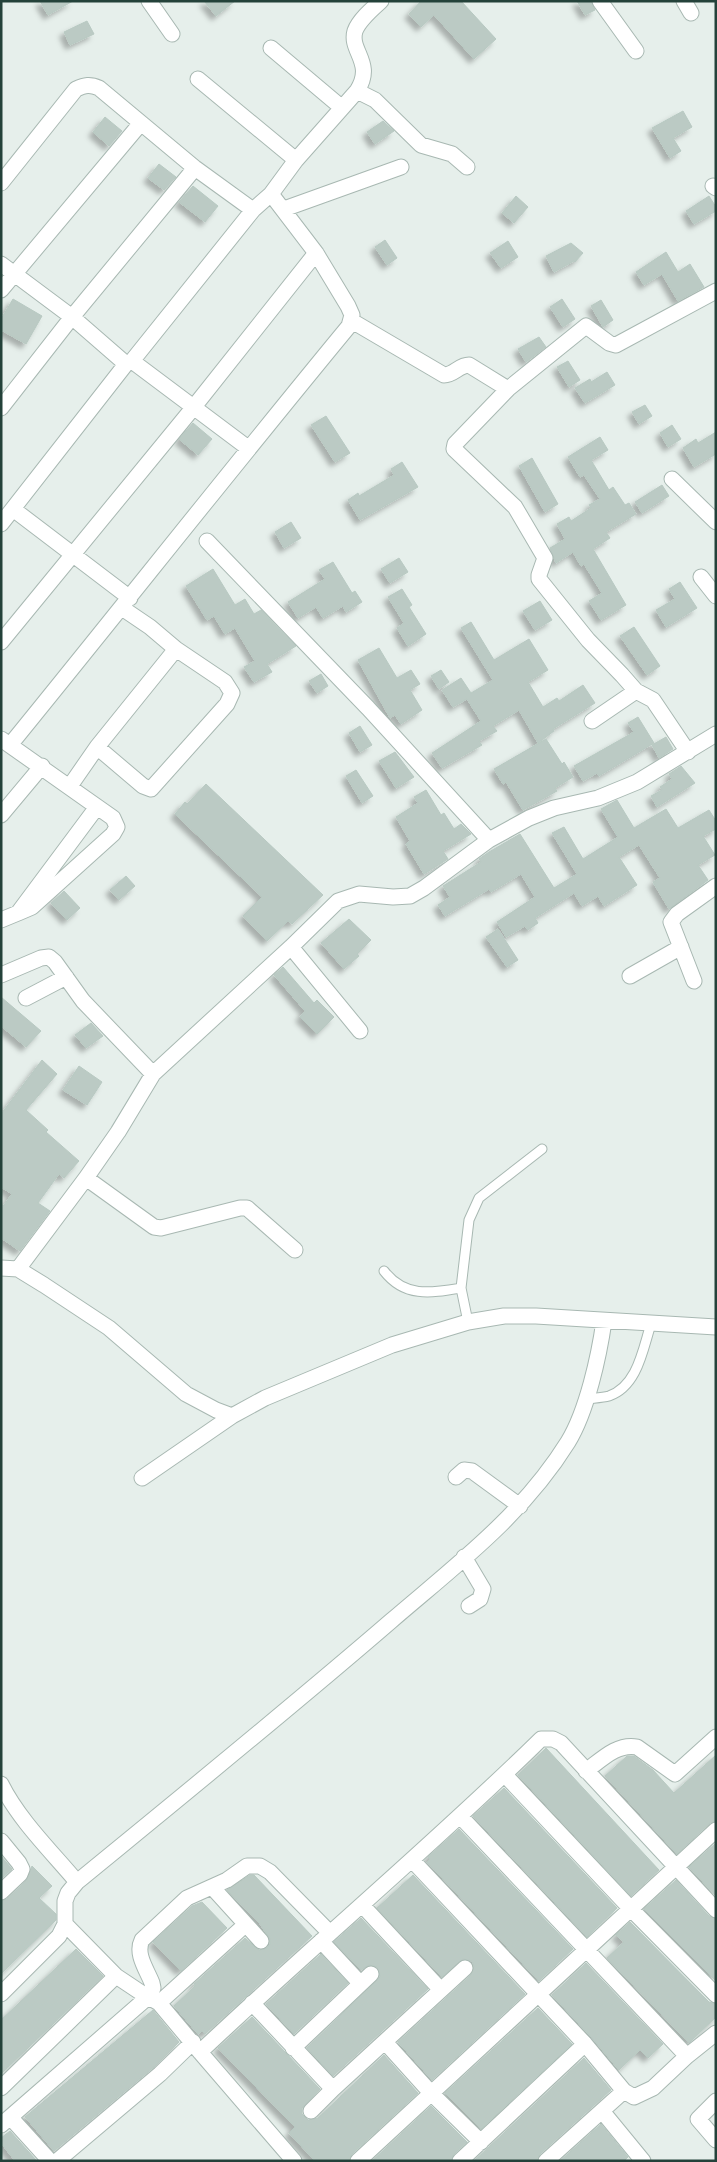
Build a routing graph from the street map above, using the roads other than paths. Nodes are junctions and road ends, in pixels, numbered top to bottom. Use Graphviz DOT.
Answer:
graph roads {
  1 [pos="149,1"];
  2 [pos="381,1"];
  3 [pos="600,1"];
  4 [pos="172,34"];
  5 [pos="271,48"];
  6 [pos="636,51"];
  7 [pos="198,78"];
  8 [pos="356,91"];
  9 [pos="341,107"];
  10 [pos="141,123"];
  11 [pos="296,160"];
  12 [pos="400,167"];
  13 [pos="467,167"];
  14 [pos="195,168"];
  15 [pos="1,184"];
  16 [pos="271,194"];
  17 [pos="284,209"];
  18 [pos="253,210"];
  19 [pos="316,252"];
  20 [pos="1,264"];
  21 [pos="13,274"];
  22 [pos="1,290"];
  23 [pos="716,291"];
  24 [pos="72,317"];
  25 [pos="352,321"];
  26 [pos="129,362"];
  27 [pos="508,389"];
  28 [pos="1,408"];
  29 [pos="193,408"];
  30 [pos="248,448"];
  31 [pos="672,478"];
  32 [pos="13,509"];
  33 [pos="716,522"];
  34 [pos="1,524"];
  35 [pos="207,541"];
  36 [pos="72,554"];
  37 [pos="701,577"];
  38 [pos="716,596"];
  39 [pos="126,603"];
  40 [pos="1,642"];
  41 [pos="176,649"];
  42 [pos="636,691"];
  43 [pos="592,721"];
  44 [pos="716,734"];
  45 [pos="6,742"];
  46 [pos="97,747"];
  47 [pos="688,752"];
  48 [pos="42,766"];
  49 [pos="70,786"];
  50 [pos="97,807"];
  51 [pos="1,815"];
  52 [pos="489,840"];
  53 [pos="716,886"];
  54 [pos="18,913"];
  55 [pos="1,920"];
  56 [pos="291,947"];
  57 [pos="681,947"];
  58 [pos="1,975"];
  59 [pos="630,976"];
  60 [pos="66,978"];
  61 [pos="694,981"];
  62 [pos="26,998"];
  63 [pos="360,1031"];
  64 [pos="153,1074"];
  65 [pos="542,1149"];
  66 [pos="86,1178"];
  67 [pos="294,1250"];
  68 [pos="1,1268"];
  69 [pos="18,1269"];
  70 [pos="384,1271"];
  71 [pos="461,1288"];
  72 [pos="604,1321"];
  73 [pos="468,1322"];
  74 [pos="652,1324"];
  75 [pos="716,1326"];
  76 [pos="586,1399"];
  77 [pos="232,1416"];
  78 [pos="456,1477"];
  79 [pos="142,1478"];
  80 [pos="520,1506"];
  81 [pos="464,1557"];
  82 [pos="469,1606"];
  83 [pos="716,1736"];
  84 [pos="586,1771"];
  85 [pos="505,1775"];
  86 [pos="1,1784"];
  87 [pos="460,1816"];
  88 [pos="716,1830"];
  89 [pos="1,1842"];
  90 [pos="412,1860"];
  91 [pos="675,1868"];
  92 [pos="76,1882"];
  93 [pos="212,1887"];
  94 [pos="1,1892"];
  95 [pos="362,1905"];
  96 [pos="631,1909"];
  97 [pos="716,1910"];
  98 [pos="65,1924"];
  99 [pos="245,1925"];
  100 [pos="325,1937"];
  101 [pos="261,1941"];
  102 [pos="588,1950"];
  103 [pos="465,1968"];
  104 [pos="116,1976"];
  105 [pos="441,1990"];
  106 [pos="1,1994"];
  107 [pos="538,1994"];
  108 [pos="716,1995"];
  109 [pos="154,2000"];
  110 [pos="252,2003"];
  111 [pos="716,2033"];
  112 [pos="385,2042"];
  113 [pos="585,2044"];
  114 [pos="196,2047"];
  115 [pos="294,2048"];
  116 [pos="687,2056"];
  117 [pos="1,2088"];
  118 [pos="333,2089"];
  119 [pos="624,2091"];
  120 [pos="431,2093"];
  121 [pos="716,2101"];
  122 [pos="311,2111"];
  123 [pos="602,2111"];
  124 [pos="6,2122"];
  125 [pos="716,2140"];
  126 [pos="481,2142"];
  127 [pos="640,2160"];
  128 [pos="50,2161"];
  129 [pos="57,2161"];
  130 [pos="294,2161"];
  131 [pos="358,2161"];
  132 [pos="460,2161"];
  133 [pos="546,2161"];
  1 -- 4 [label="street"];
  2 -- 8 [label="street"];
  3 -- 6 [label="street"];
  5 -- 9 [label="street"];
  7 -- 11 [label="street"];
  8 -- 9 [label="street"];
  8 -- 13 [label="street"];
  9 -- 11 [label="street"];
  10 -- 14 [label="street"];
  10 -- 15 [label="street"];
  10 -- 21 [label="street"];
  11 -- 16 [label="street"];
  12 -- 17 [label="street"];
  14 -- 18 [label="street"];
  14 -- 24 [label="street"];
  16 -- 17 [label="street"];
  16 -- 18 [label="street"];
  17 -- 19 [label="street"];
  18 -- 26 [label="street"];
  19 -- 25 [label="street"];
  19 -- 29 [label="street"];
  20 -- 21 [label="street"];
  21 -- 22 [label="street"];
  21 -- 24 [label="street"];
  23 -- 27 [label="street"];
  24 -- 26 [label="street"];
  24 -- 28 [label="street"];
  25 -- 27 [label="street"];
  25 -- 30 [label="street"];
  26 -- 29 [label="street"];
  26 -- 32 [label="street"];
  27 -- 42 [label="street"];
  29 -- 30 [label="street"];
  29 -- 36 [label="street"];
  30 -- 39 [label="street"];
  31 -- 33 [label="street"];
  32 -- 34 [label="street"];
  32 -- 36 [label="street"];
  35 -- 52 [label="street"];
  36 -- 39 [label="street"];
  36 -- 40 [label="street"];
  37 -- 38 [label="street"];
  39 -- 41 [label="street"];
  39 -- 45 [label="street"];
  41 -- 46 [label="street"];
  41 -- 46 [label="street"];
  42 -- 43 [label="street"];
  42 -- 47 [label="street"];
  44 -- 47 [label="street"];
  45 -- 48 [label="street"];
  46 -- 49 [label="street"];
  47 -- 52 [label="street"];
  48 -- 49 [label="street"];
  48 -- 51 [label="street"];
  49 -- 50 [label="street"];
  50 -- 54 [label="street"];
  50 -- 54 [label="street"];
  52 -- 56 [label="street"];
  53 -- 57 [label="street"];
  54 -- 55 [label="street"];
  56 -- 63 [label="street"];
  56 -- 64 [label="street"];
  57 -- 59 [label="street"];
  57 -- 61 [label="street"];
  58 -- 60 [label="street"];
  60 -- 62 [label="street"];
  60 -- 64 [label="street"];
  64 -- 66 [label="street"];
  65 -- 71 [label="lane"];
  66 -- 67 [label="street"];
  66 -- 69 [label="street"];
  68 -- 69 [label="street"];
  69 -- 77 [label="street"];
  70 -- 71 [label="lane"];
  71 -- 73 [label="lane"];
  72 -- 73 [label="street"];
  72 -- 74 [label="street"];
  72 -- 76 [label="street"];
  73 -- 77 [label="street"];
  74 -- 75 [label="street"];
  74 -- 76 [label="lane"];
  76 -- 80 [label="street"];
  77 -- 79 [label="street"];
  78 -- 80 [label="street"];
  80 -- 81 [label="street"];
  81 -- 82 [label="street"];
  81 -- 92 [label="street"];
  83 -- 84 [label="street"];
  84 -- 85 [label="street"];
  84 -- 91 [label="street"];
  85 -- 87 [label="street"];
  85 -- 96 [label="street"];
  86 -- 92 [label="street"];
  87 -- 90 [label="street"];
  87 -- 102 [label="street"];
  88 -- 91 [label="street"];
  89 -- 94 [label="street"];
  90 -- 95 [label="street"];
  90 -- 107 [label="street"];
  91 -- 96 [label="street"];
  91 -- 97 [label="street"];
  92 -- 98 [label="street"];
  93 -- 99 [label="street"];
  93 -- 100 [label="street"];
  93 -- 109 [label="street"];
  95 -- 100 [label="street"];
  95 -- 105 [label="street"];
  96 -- 102 [label="street"];
  96 -- 108 [label="street"];
  98 -- 104 [label="street"];
  98 -- 106 [label="street"];
  99 -- 101 [label="street"];
  99 -- 109 [label="street"];
  100 -- 110 [label="street"];
  100 -- 115 [label="street"];
  102 -- 107 [label="street"];
  102 -- 116 [label="street"];
  103 -- 105 [label="street"];
  104 -- 109 [label="street"];
  104 -- 117 [label="street"];
  105 -- 112 [label="street"];
  107 -- 113 [label="street"];
  107 -- 120 [label="street"];
  109 -- 114 [label="street"];
  109 -- 124 [label="street"];
  110 -- 114 [label="street"];
  110 -- 115 [label="street"];
  111 -- 116 [label="street"];
  112 -- 118 [label="street"];
  112 -- 120 [label="street"];
  113 -- 119 [label="street"];
  113 -- 126 [label="street"];
  114 -- 129 [label="street"];
  114 -- 130 [label="street"];
  115 -- 118 [label="street"];
  116 -- 119 [label="street"];
  118 -- 122 [label="street"];
  119 -- 123 [label="street"];
  120 -- 126 [label="street"];
  120 -- 131 [label="street"];
  121 -- 125 [label="street"];
  123 -- 127 [label="street"];
  123 -- 133 [label="street"];
  124 -- 128 [label="street"];
  126 -- 132 [label="street"];
}
